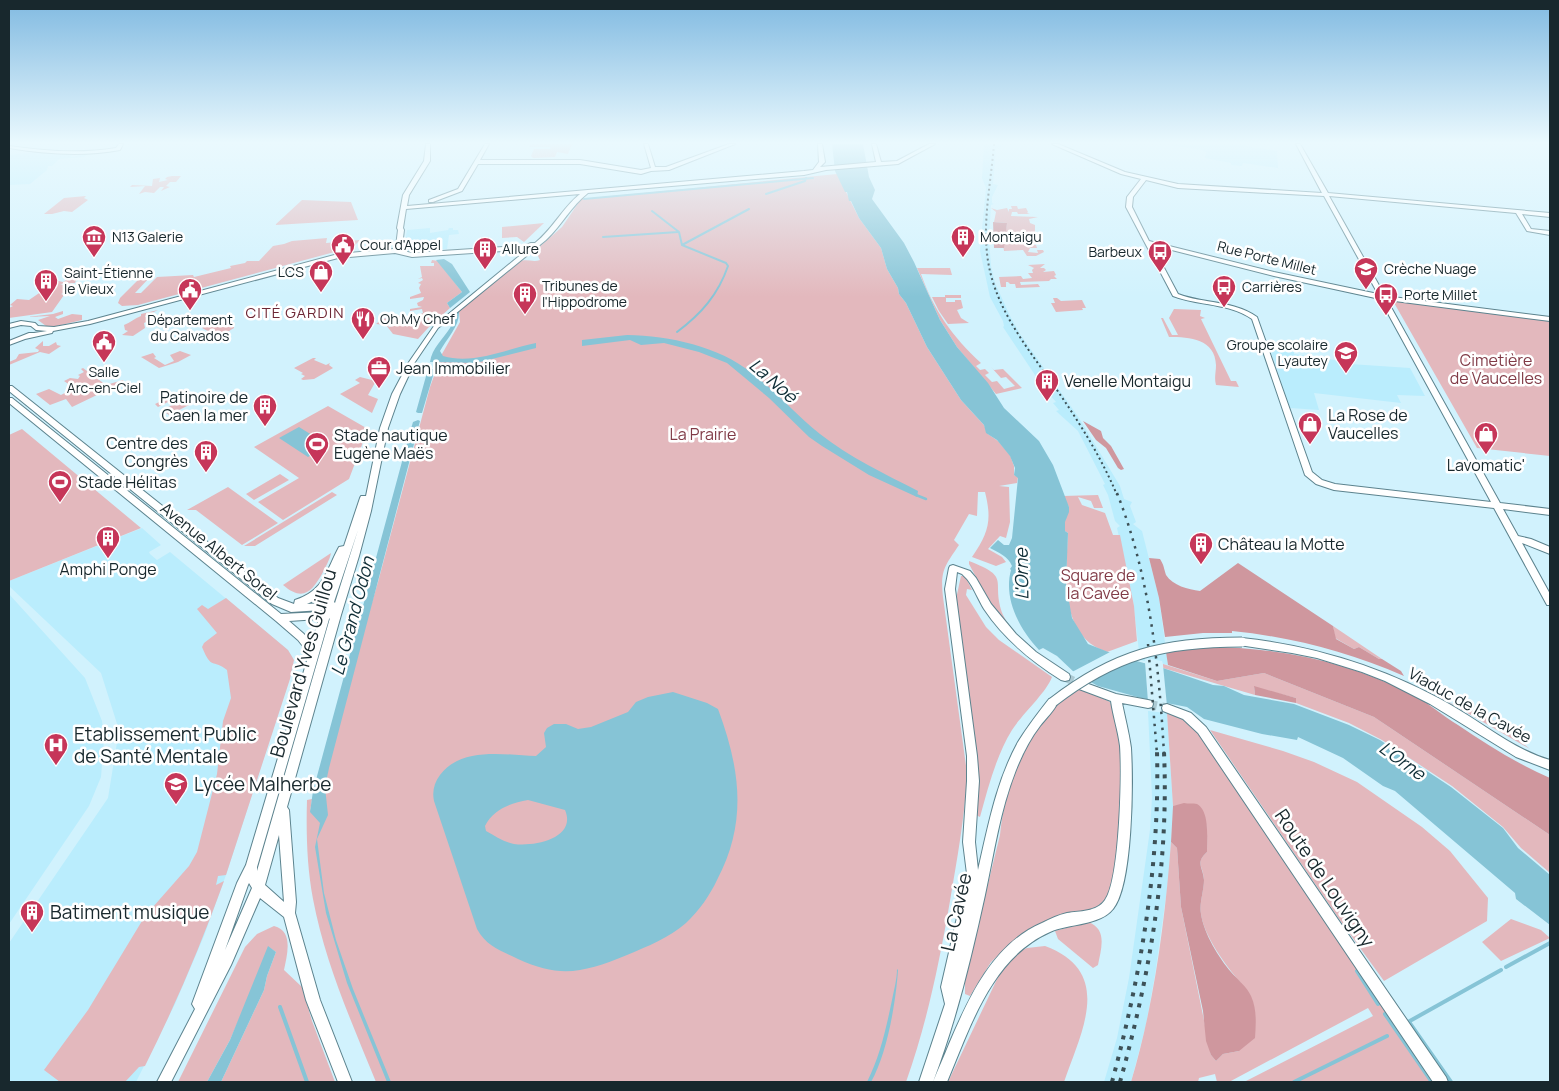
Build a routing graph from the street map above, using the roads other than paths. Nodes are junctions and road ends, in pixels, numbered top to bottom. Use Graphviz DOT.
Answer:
graph roads {
  1 [pos="407,195"];
  2 [pos="450,195"];
  3 [pos="552,195"];
  4 [pos="573,195"];
  5 [pos="583,195"];
  6 [pos="1132,195"];
  7 [pos="1325,195"];
  8 [pos="1335,195"];
  9 [pos="1369,198"];
  10 [pos="405,204"];
  11 [pos="449,204"];
  12 [pos="1332,207"];
  13 [pos="566,212"];
  14 [pos="1517,212"];
  15 [pos="1550,214"];
  16 [pos="400,228"];
  17 [pos="1550,234"];
  18 [pos="1148,242"];
  19 [pos="391,250"];
  20 [pos="523,252"];
  21 [pos="1381,297"];
  22 [pos="1550,319"];
  23 [pos="83,324"];
  24 [pos="9,326"];
  25 [pos="36,328"];
  26 [pos="26,338"];
  27 [pos="9,345"];
  28 [pos="12,391"];
  29 [pos="9,400"];
  30 [pos="373,472"];
  31 [pos="1497,506"];
  32 [pos="1550,512"];
  33 [pos="358,517"];
  34 [pos="189,532"];
  35 [pos="180,538"];
  36 [pos="1516,539"];
  37 [pos="1550,551"];
  38 [pos="1550,602"];
  39 [pos="281,604"];
  40 [pos="332,610"];
  41 [pos="279,618"];
  42 [pos="314,654"];
  43 [pos="1065,677"];
  44 [pos="1083,686"];
  45 [pos="1116,698"];
  46 [pos="1148,704"];
  47 [pos="1167,708"];
  48 [pos="1550,765"];
  49 [pos="286,790"];
  50 [pos="994,827"];
  51 [pos="251,868"];
  52 [pos="258,886"];
  53 [pos="289,913"];
  54 [pos="952,1005"];
  55 [pos="191,1026"];
  56 [pos="164,1082"];
  57 [pos="345,1082"];
  58 [pos="926,1082"];
  59 [pos="940,1082"];
  60 [pos="1441,1082"];
  1 -- 10 [label="main road"];
  2 -- 10 [label="main road"];
  3 -- 11 [label="main road"];
  4 -- 13 [label="main road"];
  5 -- 13 [label="main road, Boulevard Yves Guillou"];
  6 -- 18 [label="main road"];
  7 -- 12 [label="main road"];
  8 -- 9 [label="main road"];
  9 -- 12 [label="main road"];
  9 -- 14 [label="main road"];
  10 -- 11 [label="main road"];
  10 -- 16 [label="main road"];
  12 -- 21 [label="main road"];
  13 -- 20 [label="main road, Boulevard Yves Guillou"];
  14 -- 15 [label="main road"];
  14 -- 17 [label="main road"];
  16 -- 19 [label="main road"];
  18 -- 21 [label="main road, Rue Porte Millet"];
  18 -- 31 [label="main road"];
  19 -- 20 [label="main road"];
  19 -- 23 [label="main road"];
  20 -- 30 [label="main road, Boulevard Yves Guillou"];
  21 -- 22 [label="main road"];
  21 -- 31 [label="main road"];
  23 -- 25 [label="main road"];
  23 -- 26 [label="main road"];
  24 -- 25 [label="main road"];
  25 -- 26 [label="main road"];
  26 -- 27 [label="main road"];
  28 -- 34 [label="main road, Avenue Albert Sorel"];
  29 -- 35 [label="main road, Avenue Albert Sorel"];
  30 -- 33 [label="main road, Boulevard Yves Guillou"];
  30 -- 40 [label="main road, Boulevard Yves Guillou"];
  31 -- 32 [label="main road"];
  31 -- 36 [label="main road"];
  33 -- 39 [label="main road"];
  33 -- 40 [label="main road, Boulevard Yves Guillou"];
  34 -- 35 [label="main road"];
  34 -- 39 [label="main road, Avenue Albert Sorel"];
  35 -- 41 [label="main road, Avenue Albert Sorel"];
  36 -- 37 [label="main road"];
  36 -- 38 [label="main road"];
  39 -- 40 [label="main road, Avenue Albert Sorel"];
  40 -- 41 [label="main road"];
  40 -- 42 [label="main road, Boulevard Yves Guillou"];
  40 -- 49 [label="main road, Boulevard Yves Guillou"];
  41 -- 42 [label="main road, Avenue Albert Sorel"];
  42 -- 51 [label="main road, Boulevard Yves Guillou"];
  43 -- 54 [label="main road"];
  44 -- 45 [label="main road"];
  45 -- 46 [label="main road"];
  45 -- 59 [label="main road"];
  47 -- 60 [label="main road, Route de Louvigny"];
  48 -- 50 [label="main road, Viaduc de la Cavée, bridge"];
  49 -- 52 [label="main road, Boulevard Yves Guillou"];
  49 -- 53 [label="main road"];
  50 -- 54 [label="main road, La Cavée"];
  51 -- 52 [label="main road"];
  51 -- 55 [label="main road, Boulevard Yves Guillou"];
  52 -- 53 [label="main road"];
  52 -- 55 [label="main road, Boulevard Yves Guillou"];
  53 -- 57 [label="main road"];
  54 -- 58 [label="main road, La Cavée"];
  55 -- 56 [label="main road, Boulevard Yves Guillou"];
}
